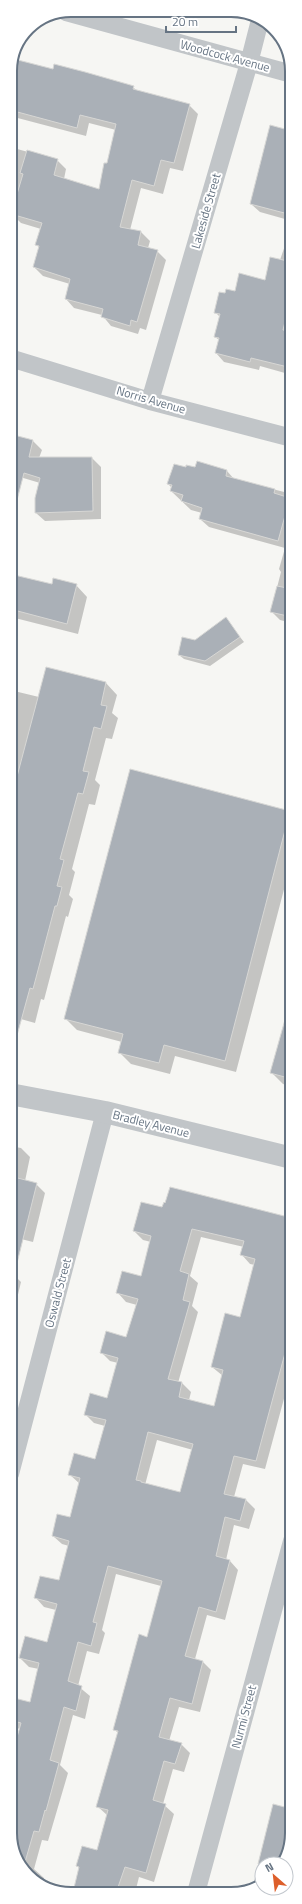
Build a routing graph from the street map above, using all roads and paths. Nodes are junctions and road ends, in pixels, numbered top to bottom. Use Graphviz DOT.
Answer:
graph roads {
  1 [pos="84,17"];
  2 [pos="259,25"];
  3 [pos="249,63"];
  4 [pos="285,72"];
  5 [pos="17,360"];
  6 [pos="150,401"];
  7 [pos="285,436"];
  8 [pos="17,1095"];
  9 [pos="105,1112"];
  10 [pos="285,1156"];
  11 [pos="17,1447"];
  12 [pos="285,1567"];
  13 [pos="198,1887"];
  1 -- 3 [label="street, Woodcock Avenue"];
  2 -- 3 [label="street, Lakeside Street"];
  3 -- 4 [label="street, Woodcock Avenue"];
  3 -- 6 [label="street, Lakeside Street"];
  5 -- 6 [label="street, Norris Avenue"];
  6 -- 7 [label="street, Norris Avenue"];
  8 -- 9 [label="street, Bradley Avenue"];
  9 -- 10 [label="street, Bradley Avenue"];
  9 -- 11 [label="street, Oswald Street"];
  12 -- 13 [label="street, Nurmi Street"];
}
